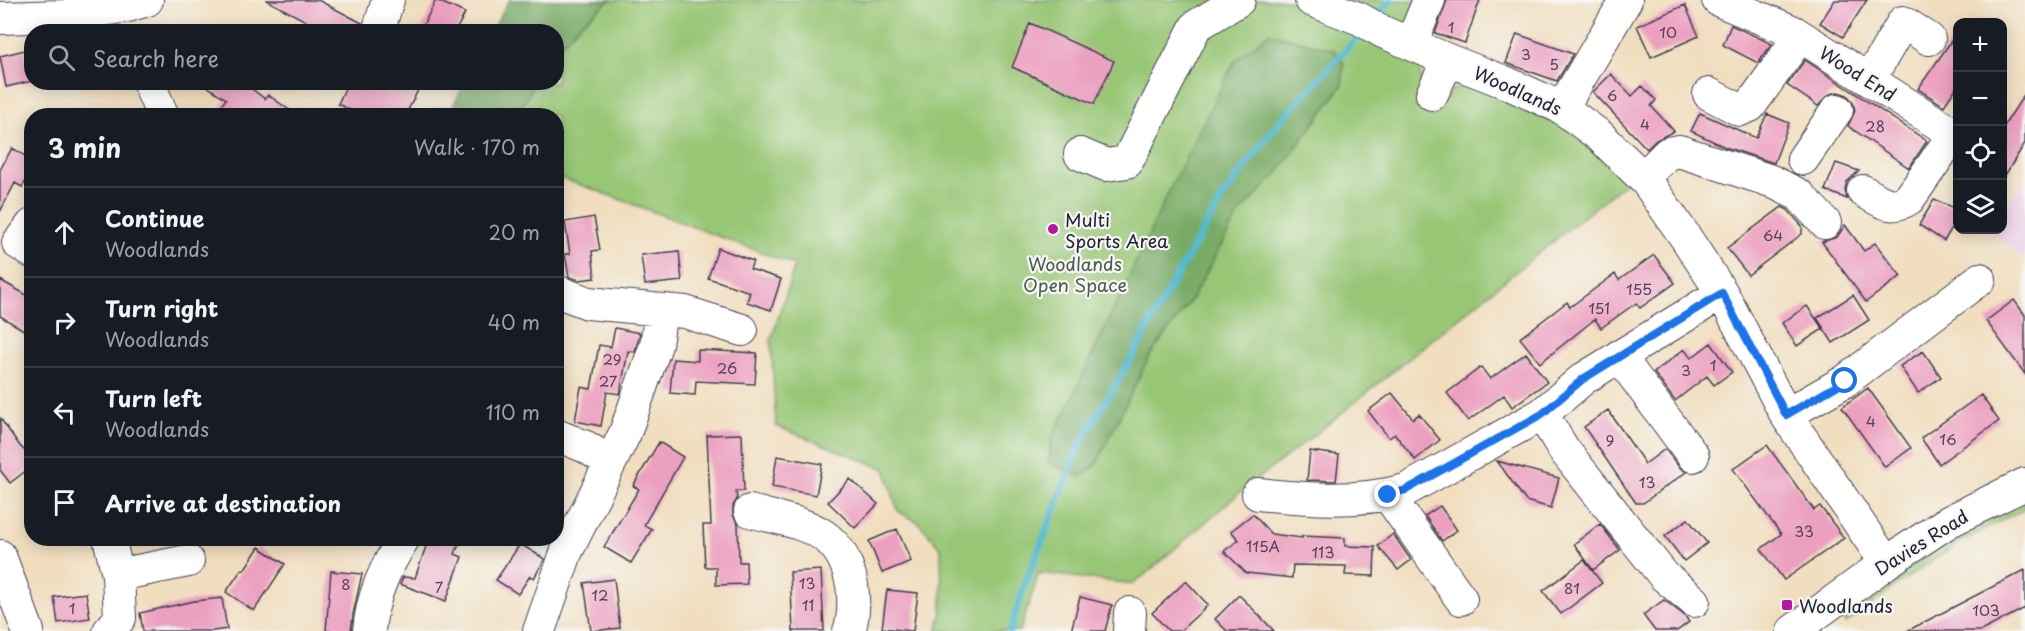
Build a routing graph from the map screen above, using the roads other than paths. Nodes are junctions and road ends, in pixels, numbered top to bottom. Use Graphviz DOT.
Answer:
graph roads {
  1 [pos="388,0"];
  2 [pos="1239,0"];
  3 [pos="1311,0"];
  4 [pos="1429,0"];
  5 [pos="1626,0"];
  6 [pos="1718,0"];
  7 [pos="136,12"];
  8 [pos="0,18"];
  9 [pos="380,24"];
  10 [pos="1385,32"];
  11 [pos="1800,36"];
  12 [pos="1929,39"];
  13 [pos="1448,60"];
  14 [pos="1853,89"];
  15 [pos="151,90"];
  16 [pos="1432,94"];
  17 [pos="1709,94"];
  18 [pos="159,108"];
  19 [pos="1562,108"];
  20 [pos="1080,154"];
  21 [pos="1803,159"];
  22 [pos="1643,178"];
  23 [pos="1863,191"];
  24 [pos="1825,222"];
  25 [pos="1980,279"];
  26 [pos="1722,293"];
  27 [pos="564,294"];
  28 [pos="661,311"];
  29 [pos="742,330"];
  30 [pos="1619,356"];
  31 [pos="1542,414"];
  32 [pos="1786,415"];
  33 [pos="564,438"];
  34 [pos="1693,456"];
  35 [pos="610,462"];
  36 [pos="2025,484"];
  37 [pos="1258,494"];
  38 [pos="1388,495"];
  39 [pos="750,511"];
  40 [pos="111,546"];
  41 [pos="399,546"];
  42 [pos="0,556"];
  43 [pos="188,561"];
  44 [pos="1886,562"];
  45 [pos="118,575"];
  46 [pos="1461,599"];
  47 [pos="1694,601"];
  48 [pos="28,631"];
  49 [pos="109,631"];
  50 [pos="369,631"];
  51 [pos="539,631"];
  52 [pos="849,631"];
  53 [pos="1793,631"];
  1 -- 9 [label="street"];
  2 -- 20 [label="street"];
  3 -- 10 [label="street, Woodlands"];
  4 -- 10 [label="street"];
  5 -- 19 [label="street"];
  6 -- 11 [label="street, Wood End"];
  7 -- 8 [label="street"];
  10 -- 13 [label="street, Woodlands"];
  11 -- 14 [label="street, Wood End"];
  11 -- 17 [label="street"];
  12 -- 14 [label="street"];
  13 -- 16 [label="street"];
  13 -- 19 [label="street, Woodlands"];
  14 -- 21 [label="street"];
  14 -- 23 [label="street, Wood End"];
  15 -- 18 [label="street"];
  19 -- 22 [label="street, Woodlands"];
  22 -- 24 [label="street"];
  22 -- 26 [label="street, Woodlands"];
  25 -- 32 [label="street"];
  26 -- 30 [label="street"];
  26 -- 32 [label="street, Woodlands"];
  27 -- 28 [label="street"];
  28 -- 29 [label="street"];
  28 -- 35 [label="street"];
  30 -- 31 [label="street"];
  30 -- 34 [label="street"];
  31 -- 38 [label="street"];
  31 -- 47 [label="street"];
  32 -- 44 [label="street, Woodlands"];
  33 -- 35 [label="street"];
  35 -- 51 [label="street"];
  36 -- 44 [label="street, Davies Road"];
  37 -- 38 [label="street"];
  38 -- 46 [label="street"];
  39 -- 52 [label="street"];
  40 -- 45 [label="street"];
  41 -- 50 [label="street"];
  42 -- 48 [label="street"];
  43 -- 45 [label="street"];
  44 -- 53 [label="street, Davies Road"];
  45 -- 49 [label="street"];
}
